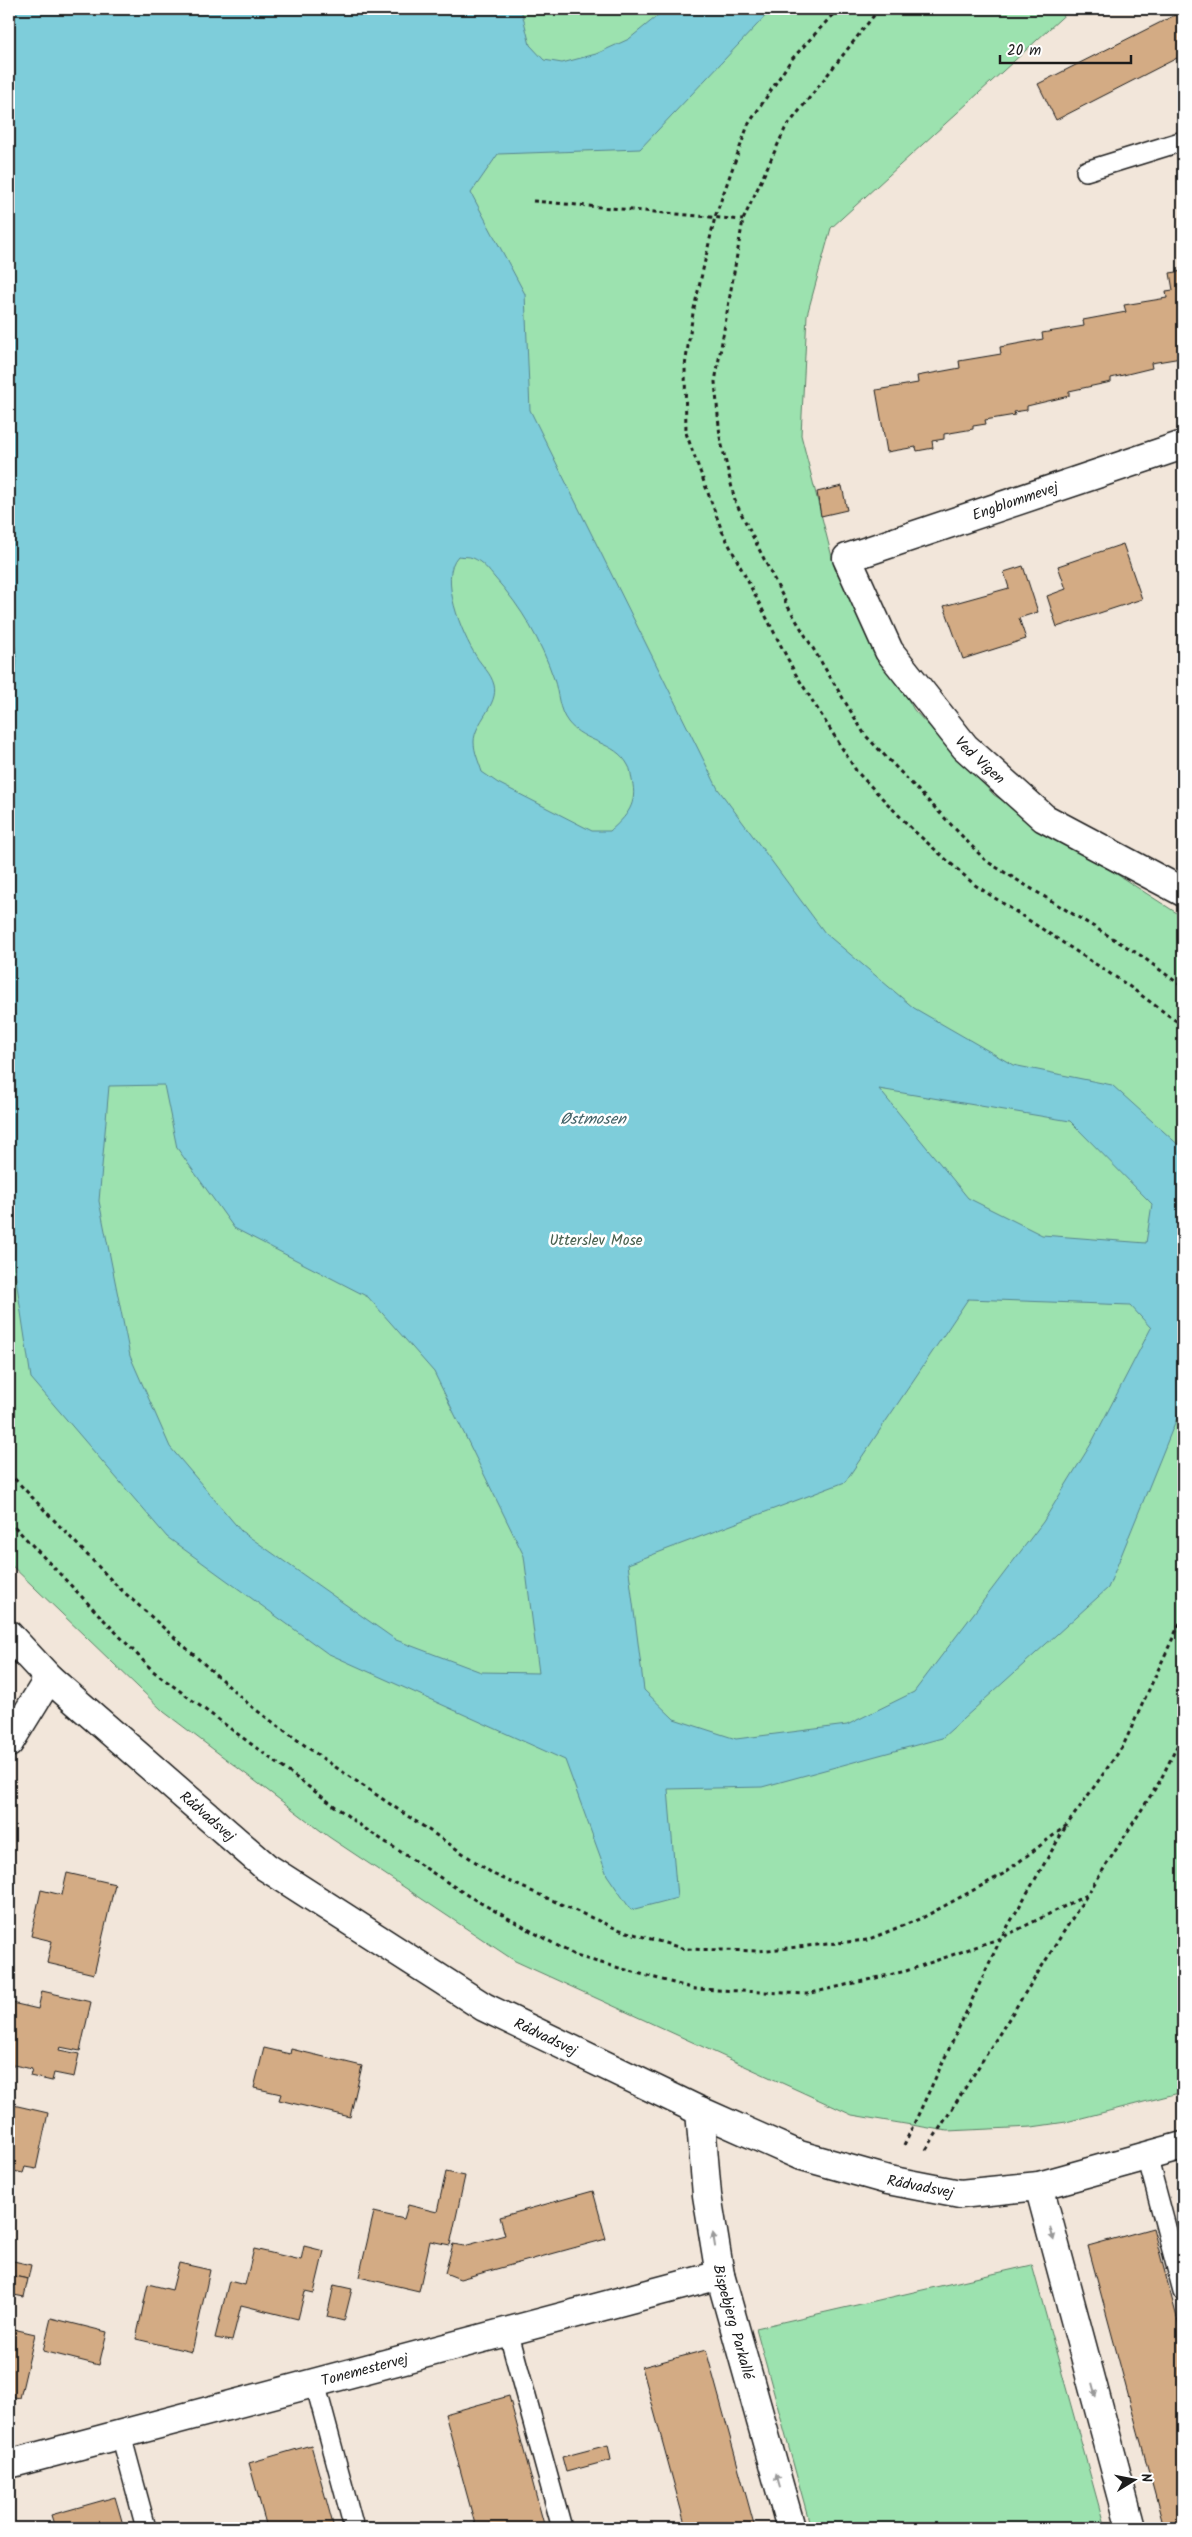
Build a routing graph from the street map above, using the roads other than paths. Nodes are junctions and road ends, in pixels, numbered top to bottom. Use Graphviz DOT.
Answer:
graph roads {
  1 [pos="1183,140"];
  2 [pos="1086,170"];
  3 [pos="1183,444"];
  4 [pos="847,558"];
  5 [pos="1183,892"];
  6 [pos="9,1635"];
  7 [pos="49,1678"];
  8 [pos="9,1743"];
  9 [pos="700,2111"];
  10 [pos="1183,2146"];
  11 [pos="1147,2156"];
  12 [pos="1039,2186"];
  13 [pos="720,2274"];
  14 [pos="1183,2291"];
  15 [pos="508,2331"];
  16 [pos="314,2383"];
  17 [pos="121,2434"];
  18 [pos="9,2464"];
  19 [pos="146,2528"];
  20 [pos="354,2528"];
  21 [pos="562,2528"];
  22 [pos="791,2528"];
  23 [pos="1131,2528"];
  1 -- 2 [label="lane"];
  3 -- 4 [label="street, Engblommevej"];
  4 -- 5 [label="street, Ved Vigen"];
  6 -- 7 [label="street, Rådvadsvej"];
  7 -- 8 [label="street"];
  7 -- 9 [label="street, Rådvadsvej"];
  9 -- 12 [label="street, Rådvadsvej"];
  13 -- 9 [label="street, Bispebjerg Parkallé, one-way"];
  10 -- 11 [label="street, Rådvadsvej"];
  11 -- 12 [label="street, Rådvadsvej"];
  11 -- 14 [label="lane"];
  12 -- 23 [label="street, one-way"];
  13 -- 15 [label="street, Tonemestervej"];
  22 -- 13 [label="street, Bispebjerg Parkallé, one-way"];
  15 -- 16 [label="street, Tonemestervej"];
  15 -- 21 [label="lane"];
  16 -- 17 [label="street, Tonemestervej"];
  16 -- 20 [label="lane"];
  17 -- 18 [label="street, Tonemestervej"];
  17 -- 19 [label="lane"];
}
